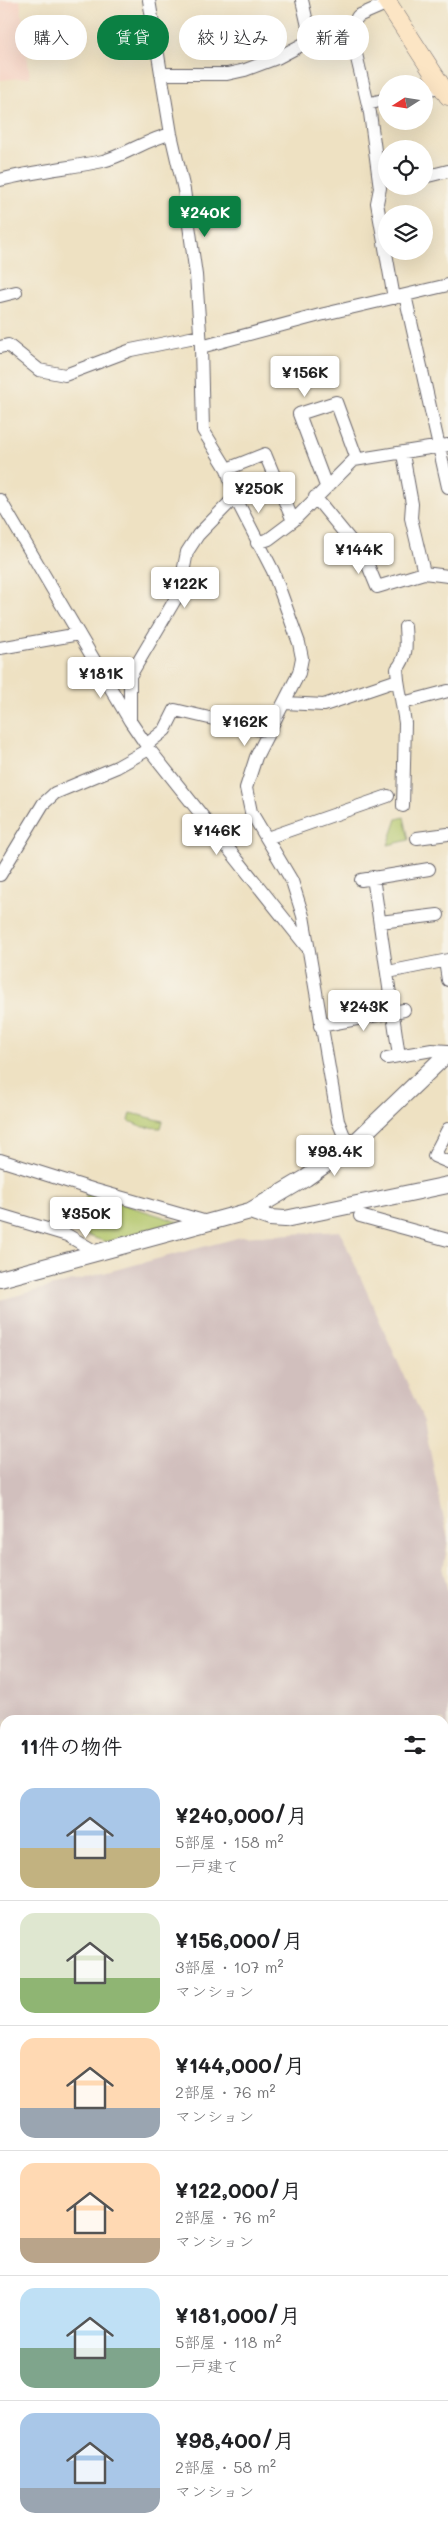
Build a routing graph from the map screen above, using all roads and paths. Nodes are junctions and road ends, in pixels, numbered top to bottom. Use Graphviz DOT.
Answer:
graph roads {
  1 [pos="149,0"];
  2 [pos="302,0"];
  3 [pos="387,2"];
  4 [pos="305,15"];
  5 [pos="360,15"];
  6 [pos="297,47"];
  7 [pos="357,60"];
  8 [pos="161,74"];
  9 [pos="445,91"];
  10 [pos="378,101"];
  11 [pos="368,104"];
  12 [pos="171,134"];
  13 [pos="378,159"];
  14 [pos="448,171"];
  15 [pos="433,175"];
  16 [pos="0,180"];
  17 [pos="380,195"];
  18 [pos="448,285"];
  19 [pos="16,292"];
  20 [pos="0,296"];
  21 [pos="400,296"];
  22 [pos="201,341"];
  23 [pos="0,347"];
  24 [pos="444,446"];
  25 [pos="403,454"];
  26 [pos="357,459"];
  27 [pos="226,469"];
  28 [pos="326,486"];
  29 [pos="448,488"];
  30 [pos="235,497"];
  31 [pos="315,498"];
  32 [pos="0,500"];
  33 [pos="293,521"];
  34 [pos="257,543"];
  35 [pos="424,572"];
  36 [pos="448,576"];
  37 [pos="406,627"];
  38 [pos="79,634"];
  39 [pos="0,648"];
  40 [pos="398,680"];
  41 [pos="448,691"];
  42 [pos="285,703"];
  43 [pos="403,703"];
  44 [pos="130,722"];
  45 [pos="269,732"];
  46 [pos="147,747"];
  47 [pos="388,796"];
  48 [pos="403,806"];
  49 [pos="448,834"];
  50 [pos="267,838"];
  51 [pos="417,838"];
  52 [pos="429,869"];
  53 [pos="0,875"];
  54 [pos="438,914"];
  55 [pos="380,922"];
  56 [pos="306,946"];
  57 [pos="447,961"];
  58 [pos="388,972"];
  59 [pos="448,980"];
  60 [pos="399,1011"];
  61 [pos="320,1026"];
  62 [pos="448,1052"];
  63 [pos="448,1129"];
  64 [pos="349,1148"];
  65 [pos="0,1160"];
  66 [pos="448,1162"];
  67 [pos="448,1185"];
  68 [pos="360,1209"];
  69 [pos="250,1211"];
  70 [pos="0,1215"];
  71 [pos="207,1222"];
  72 [pos="448,1240"];
  73 [pos="96,1252"];
  74 [pos="0,1279"];
  1 -- 8 [label="street"];
  2 -- 4 [label="street"];
  3 -- 5 [label="street"];
  3 -- 9 [label="main road"];
  6 -- 8 [label="street"];
  7 -- 11 [label="street"];
  8 -- 12 [label="street"];
  10 -- 11 [label="street"];
  11 -- 13 [label="street"];
  12 -- 16 [label="street"];
  12 -- 22 [label="street"];
  14 -- 15 [label="street"];
  17 -- 21 [label="street"];
  18 -- 21 [label="street"];
  19 -- 20 [label="street"];
  21 -- 22 [label="street"];
  21 -- 24 [label="street"];
  22 -- 23 [label="street"];
  22 -- 27 [label="street"];
  24 -- 25 [label="street"];
  24 -- 29 [label="street"];
  25 -- 26 [label="street"];
  25 -- 35 [label="street"];
  26 -- 28 [label="street"];
  26 -- 28 [label="street"];
  27 -- 30 [label="street"];
  27 -- 33 [label="street"];
  28 -- 31 [label="street"];
  30 -- 34 [label="street"];
  30 -- 44 [label="street"];
  31 -- 33 [label="street"];
  31 -- 35 [label="street"];
  32 -- 38 [label="street"];
  33 -- 34 [label="street"];
  34 -- 42 [label="street"];
  35 -- 36 [label="street"];
  37 -- 40 [label="street"];
  38 -- 39 [label="street"];
  38 -- 44 [label="street"];
  40 -- 42 [label="street"];
  40 -- 43 [label="street"];
  41 -- 43 [label="street"];
  42 -- 45 [label="street"];
  43 -- 48 [label="street"];
  44 -- 46 [label="street"];
  45 -- 46 [label="street"];
  45 -- 50 [label="street"];
  46 -- 53 [label="street"];
  46 -- 56 [label="street"];
  47 -- 50 [label="street"];
  49 -- 51 [label="street"];
  50 -- 56 [label="street"];
  52 -- 55 [label="street"];
  54 -- 55 [label="street"];
  55 -- 58 [label="street"];
  56 -- 61 [label="street"];
  57 -- 58 [label="street"];
  57 -- 59 [label="street"];
  58 -- 60 [label="street"];
  60 -- 61 [label="street"];
  60 -- 62 [label="street"];
  61 -- 64 [label="street"];
  62 -- 64 [label="street"];
  63 -- 66 [label="street"];
  64 -- 69 [label="street"];
  65 -- 71 [label="street"];
  67 -- 68 [label="street"];
  68 -- 69 [label="street"];
  68 -- 72 [label="street"];
  69 -- 71 [label="street"];
  70 -- 73 [label="street"];
  71 -- 73 [label="street"];
  73 -- 74 [label="street"];
}
